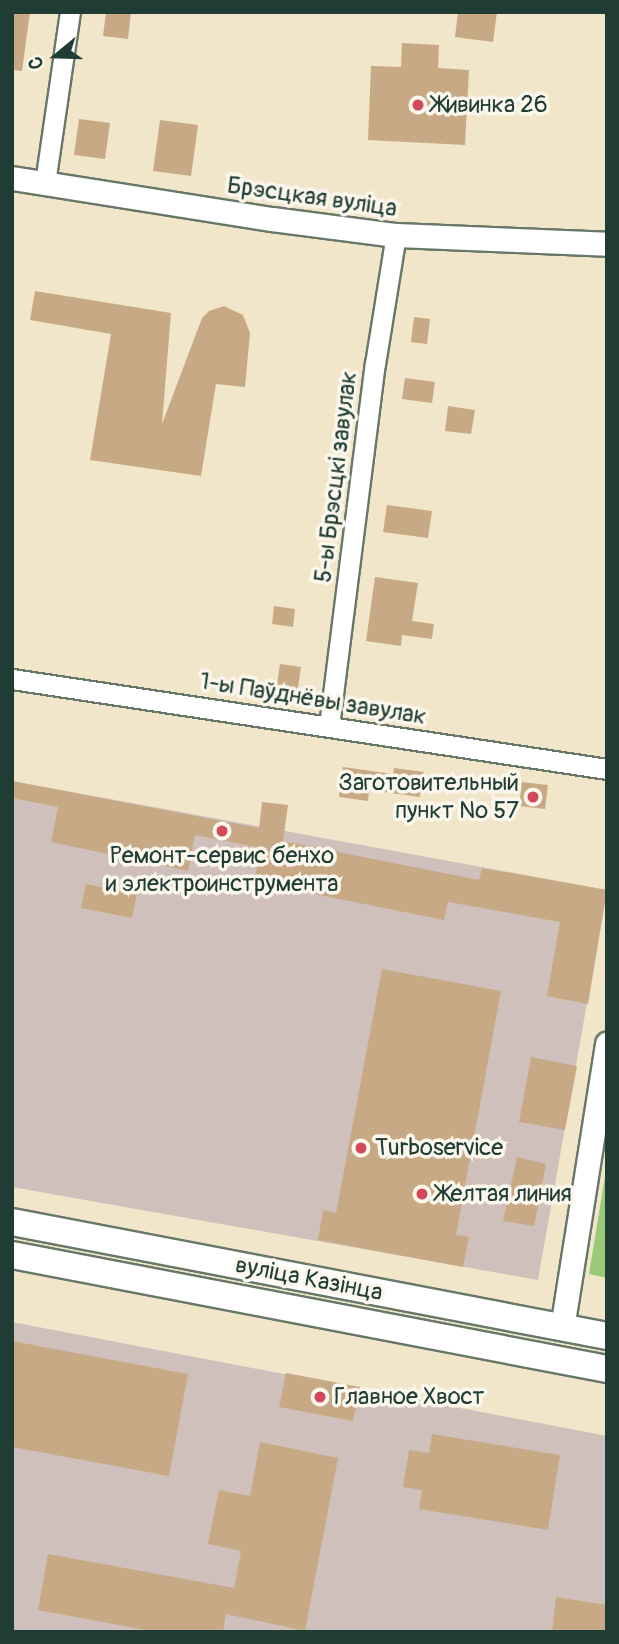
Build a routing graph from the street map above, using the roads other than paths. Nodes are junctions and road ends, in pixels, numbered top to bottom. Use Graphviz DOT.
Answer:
graph roads {
  1 [pos="70,12"];
  2 [pos="12,178"];
  3 [pos="45,183"];
  4 [pos="396,235"];
  5 [pos="607,244"];
  6 [pos="12,679"];
  7 [pos="328,726"];
  8 [pos="607,769"];
  9 [pos="607,1044"];
  10 [pos="12,1222"];
  11 [pos="12,1255"];
  12 [pos="237,1265"];
  13 [pos="229,1296"];
  14 [pos="562,1328"];
  15 [pos="607,1336"];
  16 [pos="555,1360"];
  17 [pos="607,1369"];
  1 -- 3 [label="street"];
  2 -- 3 [label="street, Брэсцкая вуліца"];
  3 -- 4 [label="street, Брэсцкая вуліца"];
  4 -- 5 [label="street, Брэсцкая вуліца"];
  4 -- 7 [label="street, 5-ы Брэсцкі завулак"];
  6 -- 7 [label="street, 1-ы Паўднёвы завулак"];
  7 -- 8 [label="street, 1-ы Паўднёвы завулак"];
  9 -- 14 [label="street"];
  10 -- 12 [label="main road, вуліца Казінца"];
  11 -- 13 [label="main road, вуліца Казінца"];
  12 -- 13 [label="main road"];
  12 -- 14 [label="main road, вуліца Казінца"];
  13 -- 16 [label="main road, вуліца Казінца"];
  14 -- 15 [label="main road, вуліца Казінца"];
  14 -- 16 [label="main road"];
  16 -- 17 [label="main road, вуліца Казінца"];
}
